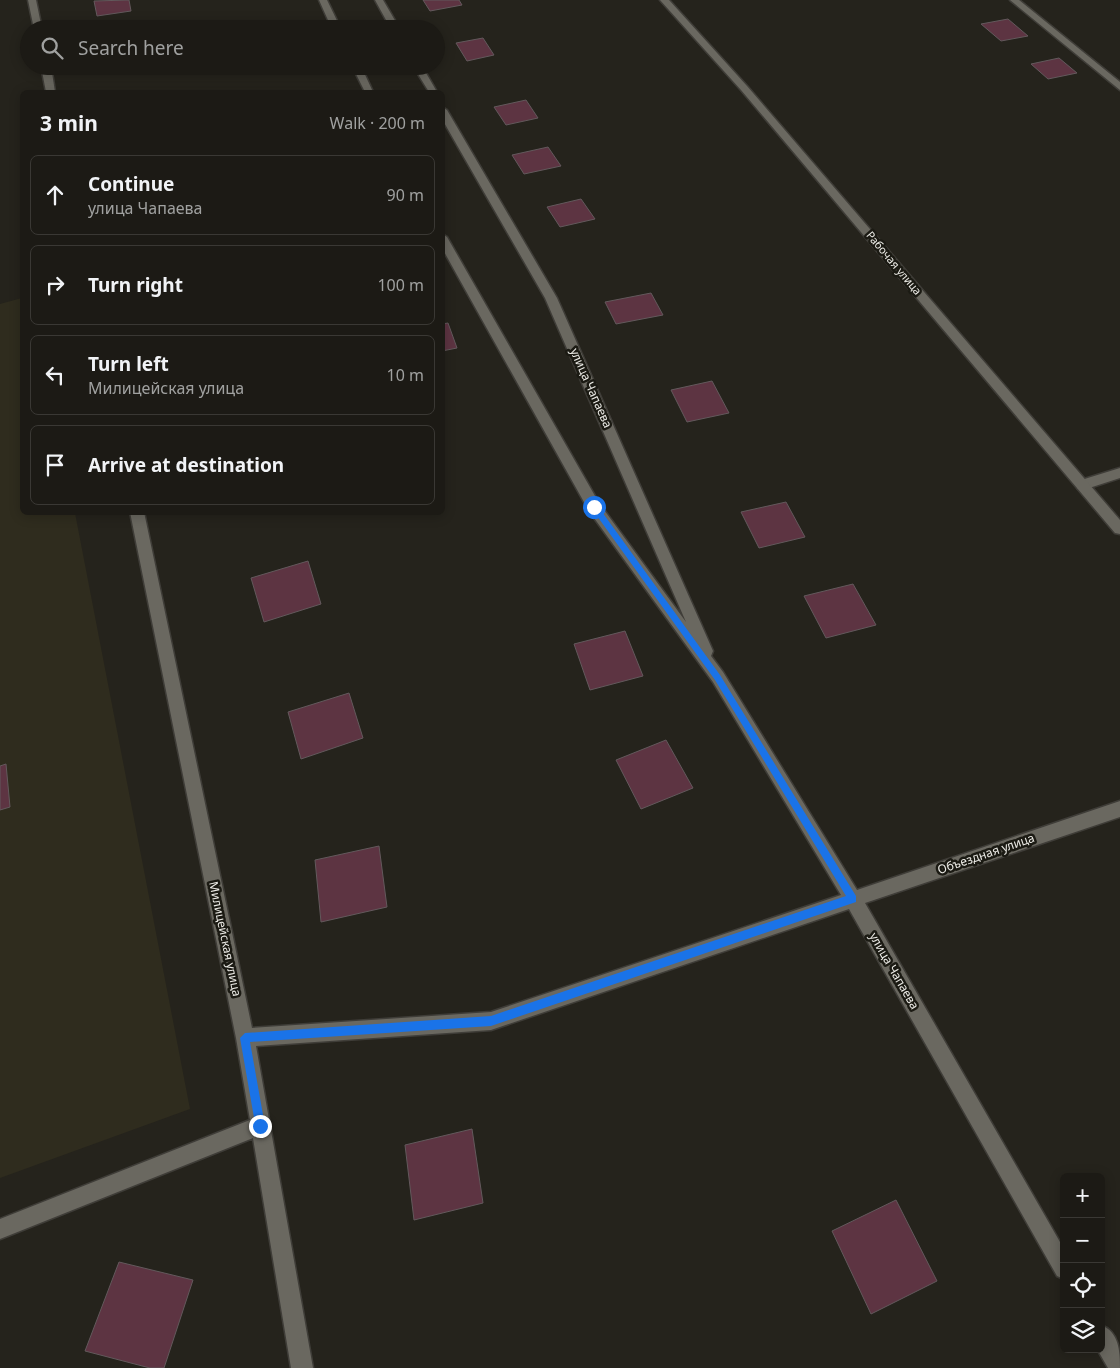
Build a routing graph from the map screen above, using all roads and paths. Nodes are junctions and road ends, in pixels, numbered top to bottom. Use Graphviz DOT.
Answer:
graph roads {
  1 [pos="32,0"];
  2 [pos="323,0"];
  3 [pos="379,0"];
  4 [pos="664,0"];
  5 [pos="1014,0"];
  6 [pos="36,20"];
  7 [pos="333,20"];
  8 [pos="391,20"];
  9 [pos="48,75"];
  10 [pos="360,75"];
  11 [pos="423,75"];
  12 [pos="1120,87"];
  13 [pos="51,90"];
  14 [pos="368,90"];
  15 [pos="432,90"];
  16 [pos="445,115"];
  17 [pos="445,242"];
  18 [pos="1120,473"];
  19 [pos="1083,485"];
  20 [pos="138,515"];
  21 [pos="1120,529"];
  22 [pos="718,677"];
  23 [pos="1120,809"];
  24 [pos="853,899"];
  25 [pos="245,1038"];
  26 [pos="260,1126"];
  27 [pos="0,1229"];
  28 [pos="1061,1263"];
  29 [pos="1105,1342"];
  30 [pos="302,1368"];
  31 [pos="1120,1368"];
  1 -- 6 [label="street"];
  2 -- 7 [label="street"];
  3 -- 8 [label="street"];
  4 -- 19 [label="street, Рабочая улица"];
  5 -- 12 [label="street"];
  9 -- 13 [label="street"];
  10 -- 14 [label="street"];
  11 -- 15 [label="street"];
  16 -- 22 [label="street, улица Чапаева"];
  17 -- 22 [label="street, улица Чапаева"];
  18 -- 19 [label="street"];
  19 -- 21 [label="street, Рабочая улица"];
  20 -- 25 [label="street, Милицейская улица"];
  22 -- 24 [label="street, улица Чапаева"];
  23 -- 24 [label="street, Объездная улица"];
  24 -- 25 [label="street, Объездная улица"];
  24 -- 28 [label="street, улица Чапаева"];
  25 -- 26 [label="street, Милицейская улица"];
  26 -- 27 [label="street"];
  26 -- 30 [label="street, Милицейская улица"];
  29 -- 31 [label="street"];
}
